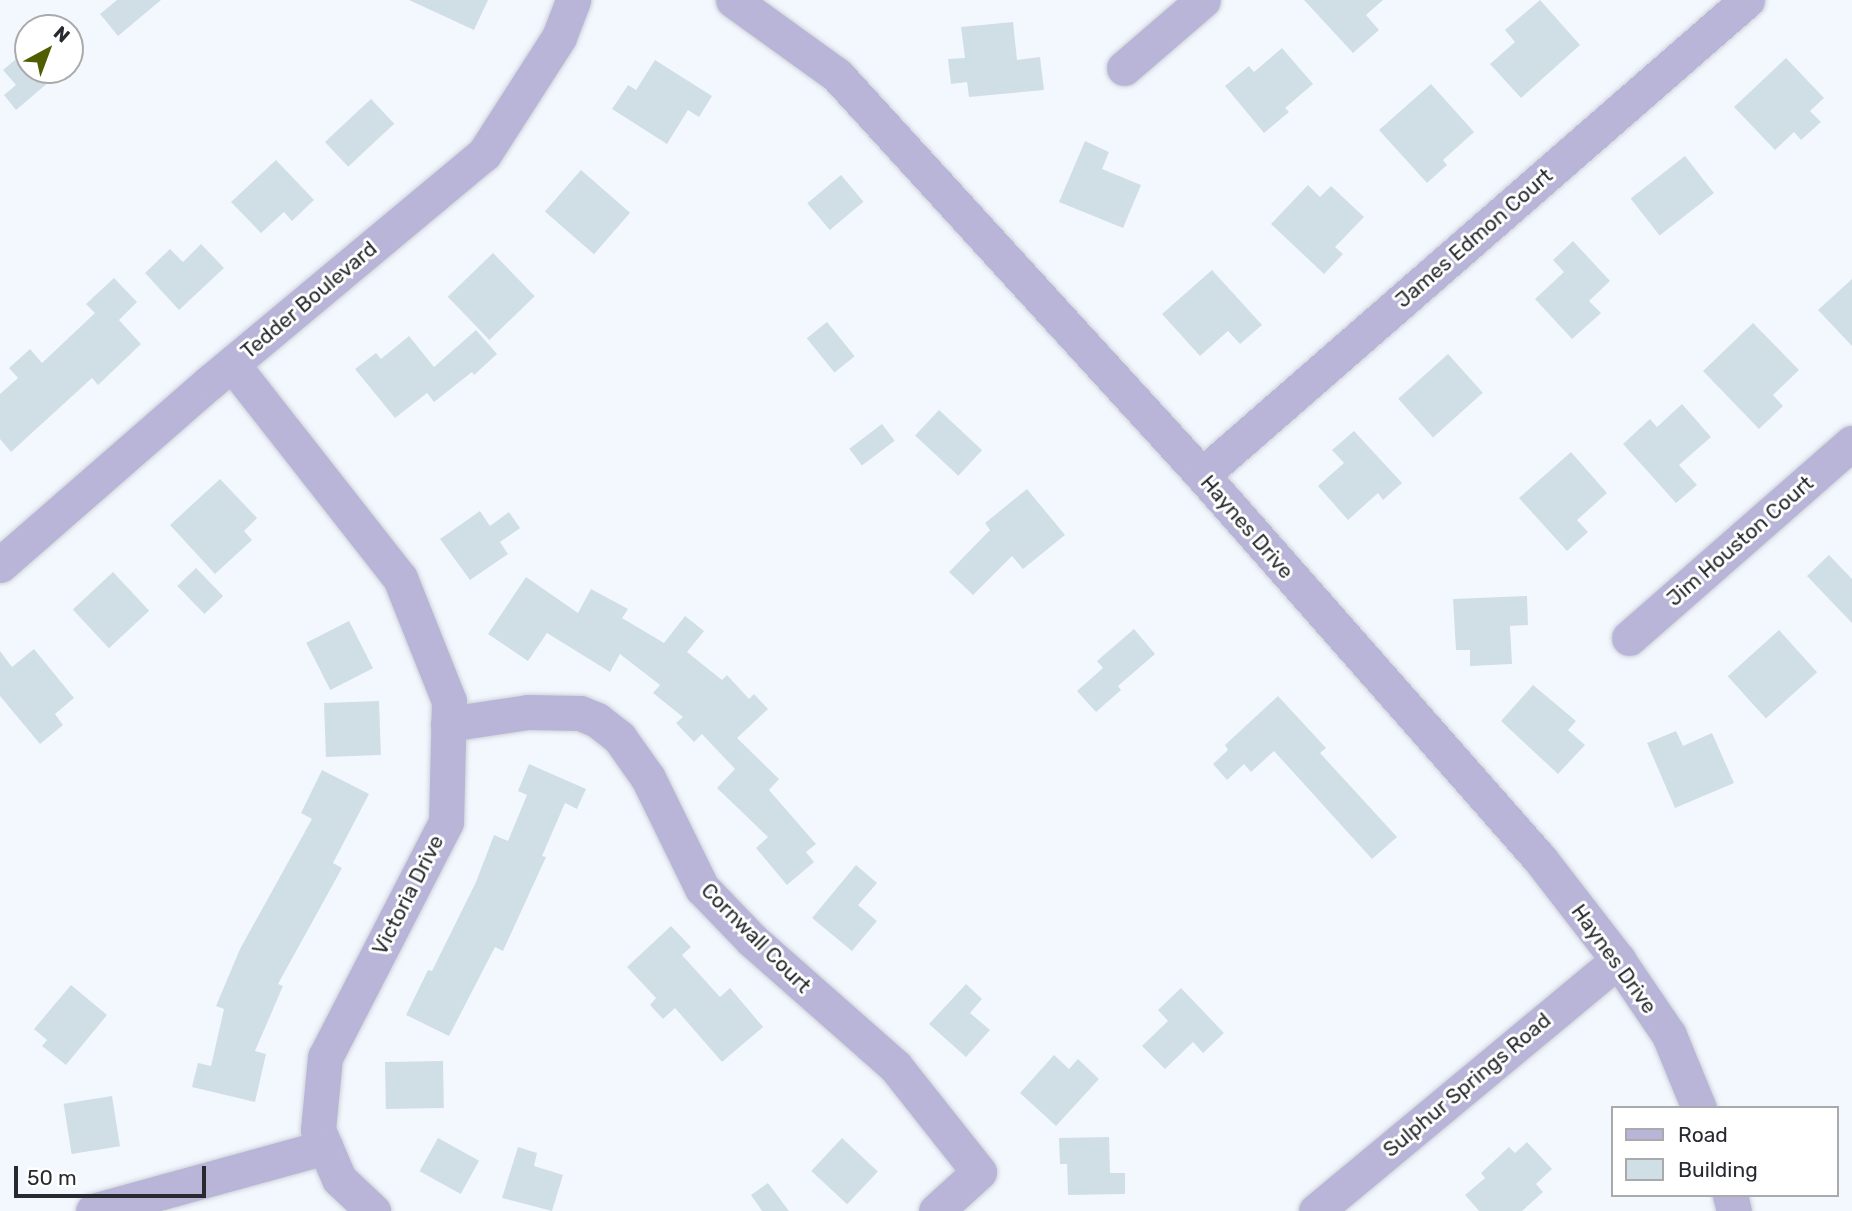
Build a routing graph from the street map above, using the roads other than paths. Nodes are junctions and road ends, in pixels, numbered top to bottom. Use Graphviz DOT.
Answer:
graph roads {
  1 [pos="573,0"];
  2 [pos="733,0"];
  3 [pos="1203,0"];
  4 [pos="1747,0"];
  5 [pos="1124,68"];
  6 [pos="232,365"];
  7 [pos="1852,443"];
  8 [pos="1202,475"];
  9 [pos="0,565"];
  10 [pos="1629,638"];
  11 [pos="448,724"];
  12 [pos="1618,960"];
  13 [pos="1698,1106"];
  14 [pos="325,1147"];
  15 [pos="93,1211"];
  16 [pos="373,1211"];
  17 [pos="936,1211"];
  18 [pos="1316,1211"];
  1 -- 6 [label="street, Tedder Boulevard"];
  2 -- 8 [label="street, Haynes Drive"];
  3 -- 5 [label="street"];
  4 -- 8 [label="street, James Edmon Court"];
  6 -- 9 [label="street, Tedder Boulevard"];
  6 -- 11 [label="street, Victoria Drive"];
  7 -- 10 [label="street, Jim Houston Court"];
  8 -- 12 [label="street, Haynes Drive"];
  11 -- 14 [label="street, Victoria Drive"];
  11 -- 17 [label="street, Cornwall Court"];
  12 -- 13 [label="street, Haynes Drive"];
  12 -- 18 [label="street, Sulphur Springs Road"];
  14 -- 15 [label="street"];
  14 -- 16 [label="street, Victoria Drive"];
}
